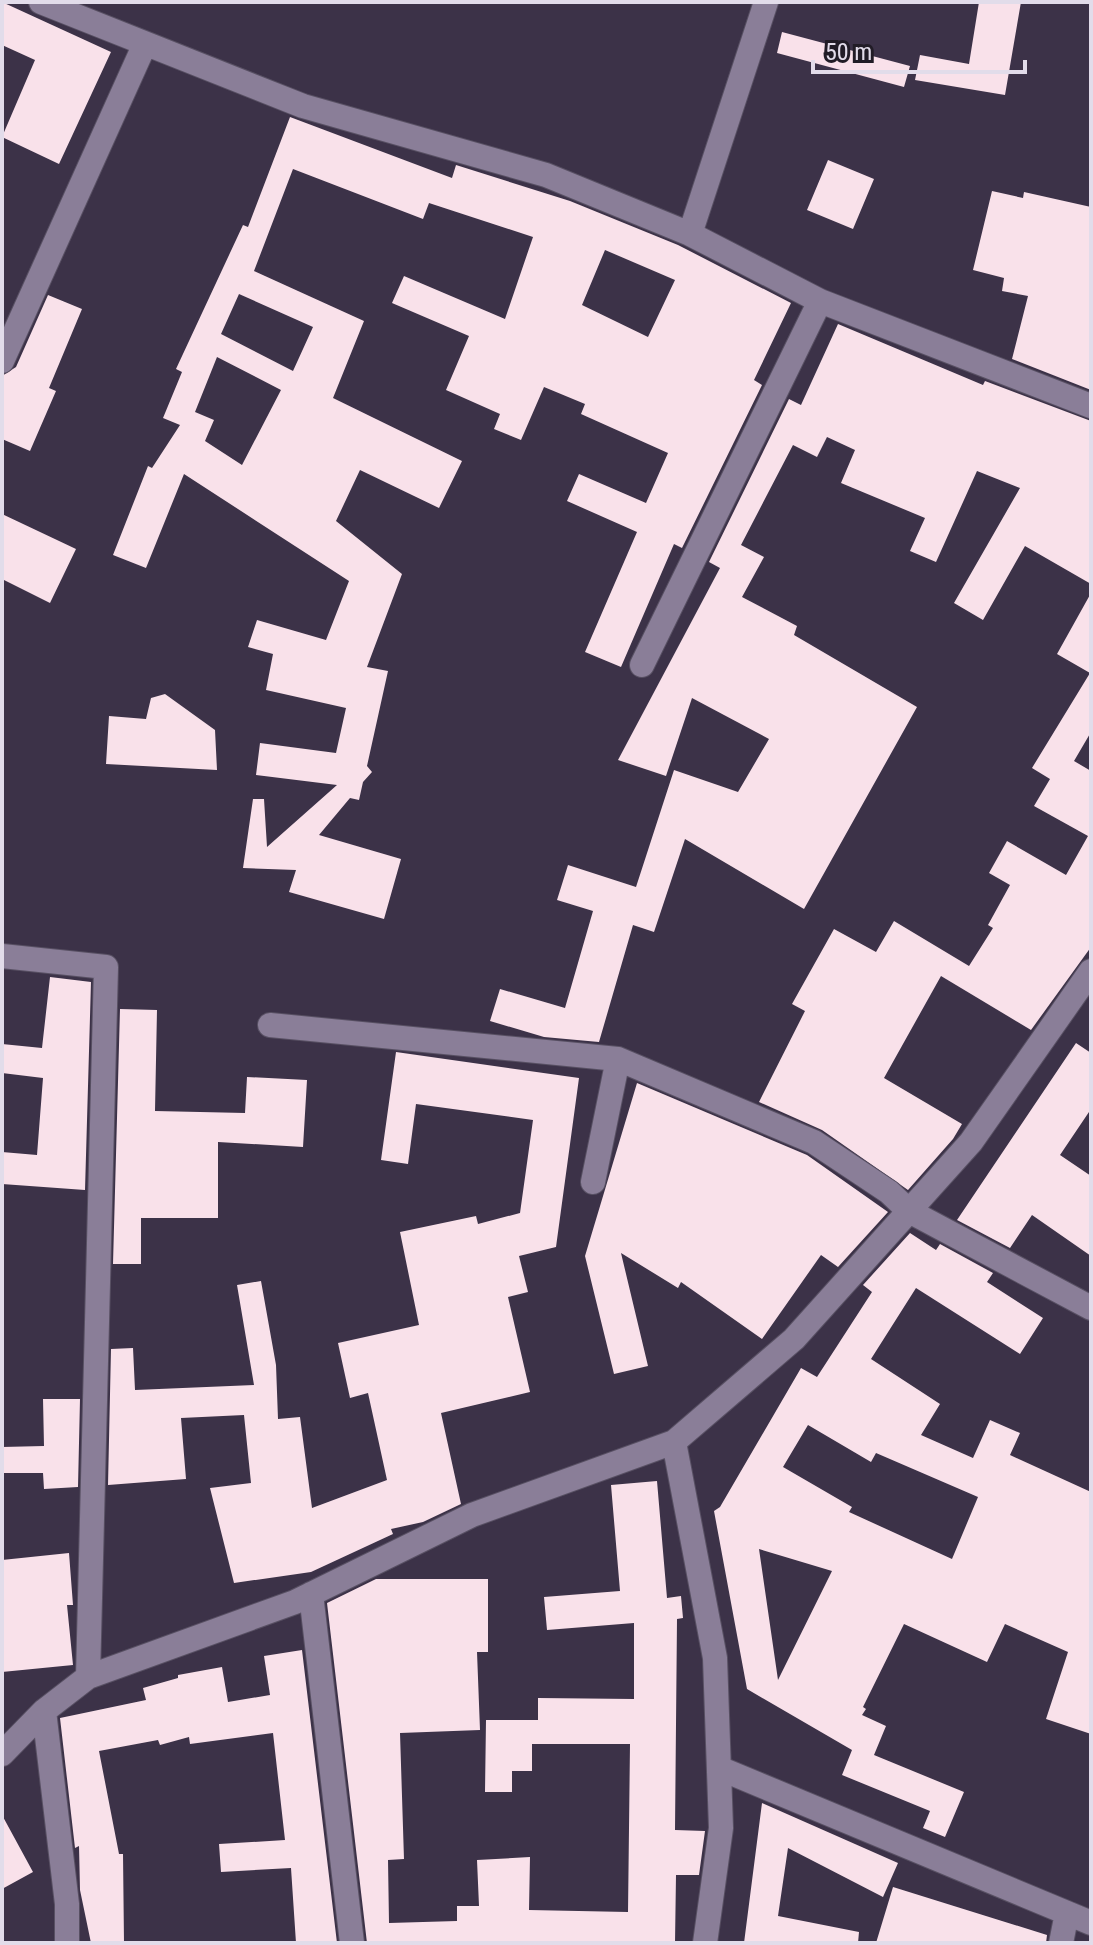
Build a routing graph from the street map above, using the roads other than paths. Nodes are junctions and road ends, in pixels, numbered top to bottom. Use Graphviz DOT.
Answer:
graph roads {
  1 [pos="41,2"];
  2 [pos="766,2"];
  3 [pos="144,46"];
  4 [pos="690,234"];
  5 [pos="820,301"];
  6 [pos="2,361"];
  7 [pos="1091,406"];
  8 [pos="642,665"];
  9 [pos="2,956"];
  10 [pos="1091,971"];
  11 [pos="270,1025"];
  12 [pos="618,1059"];
  13 [pos="593,1182"];
  14 [pos="909,1211"];
  15 [pos="1091,1308"];
  16 [pos="674,1442"];
  17 [pos="311,1594"];
  18 [pos="88,1677"];
  19 [pos="44,1711"];
  20 [pos="2,1754"];
  21 [pos="719,1768"];
  22 [pos="1067,1913"];
  23 [pos="1091,1923"];
  24 [pos="67,1943"];
  25 [pos="352,1943"];
  26 [pos="705,1943"];
  27 [pos="1061,1943"];
  1 -- 3 [label="street"];
  2 -- 4 [label="street"];
  3 -- 4 [label="street"];
  3 -- 6 [label="street"];
  4 -- 5 [label="street"];
  5 -- 7 [label="street"];
  5 -- 8 [label="street"];
  9 -- 18 [label="street"];
  10 -- 14 [label="street"];
  11 -- 12 [label="street"];
  12 -- 13 [label="street"];
  12 -- 14 [label="street"];
  14 -- 15 [label="street"];
  14 -- 16 [label="street"];
  16 -- 17 [label="street"];
  16 -- 21 [label="street"];
  17 -- 18 [label="street"];
  17 -- 25 [label="street"];
  18 -- 19 [label="street"];
  19 -- 20 [label="street"];
  19 -- 24 [label="street"];
  21 -- 22 [label="street"];
  21 -- 26 [label="street"];
  22 -- 23 [label="street"];
  22 -- 27 [label="street"];
}
